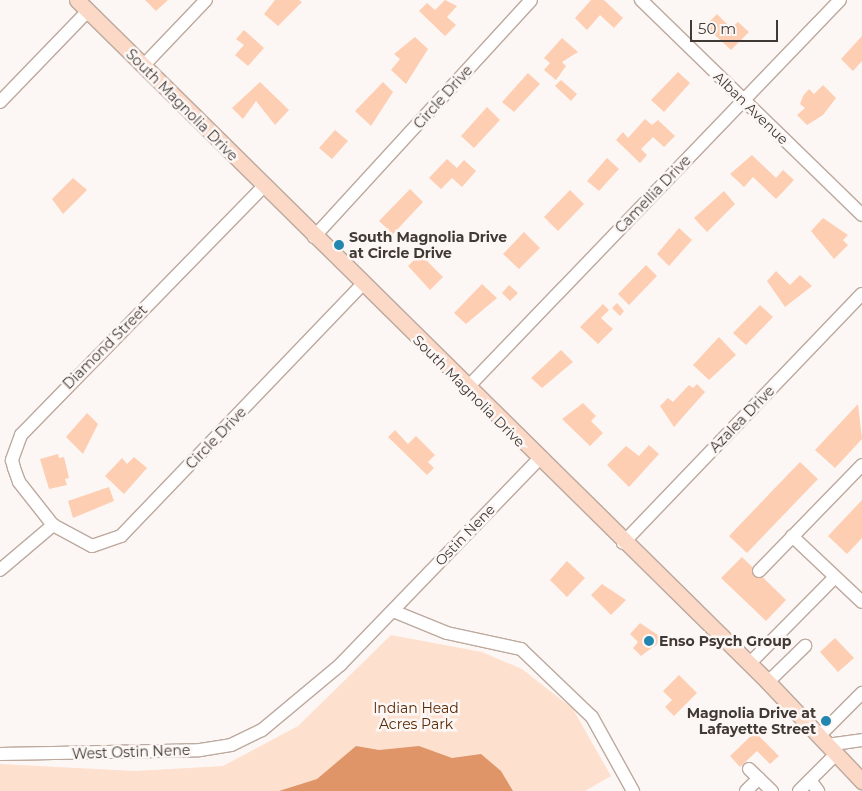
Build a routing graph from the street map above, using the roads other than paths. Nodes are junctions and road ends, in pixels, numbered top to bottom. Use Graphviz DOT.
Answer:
graph roads {
  1 [pos="76,0"];
  2 [pos="206,0"];
  3 [pos="531,0"];
  4 [pos="641,0"];
  5 [pos="840,0"];
  6 [pos="88,12"];
  7 [pos="143,66"];
  8 [pos="743,100"];
  9 [pos="0,102"];
  10 [pos="264,186"];
  11 [pos="862,215"];
  12 [pos="314,237"];
  13 [pos="362,285"];
  14 [pos="862,294"];
  15 [pos="467,388"];
  16 [pos="538,460"];
  17 [pos="862,465"];
  18 [pos="53,525"];
  19 [pos="792,536"];
  20 [pos="623,543"];
  21 [pos="0,570"];
  22 [pos="759,571"];
  23 [pos="836,577"];
  24 [pos="862,602"];
  25 [pos="393,611"];
  26 [pos="805,646"];
  27 [pos="749,664"];
  28 [pos="768,682"];
  29 [pos="862,693"];
  30 [pos="862,740"];
  31 [pos="827,745"];
  32 [pos="0,754"];
  33 [pos="749,768"];
  34 [pos="759,778"];
  35 [pos="810,780"];
  36 [pos="862,781"];
  37 [pos="634,791"];
  38 [pos="746,791"];
  39 [pos="772,791"];
  40 [pos="798,791"];
  41 [pos="818,791"];
  1 -- 6 [label="main road, South Magnolia Drive"];
  2 -- 7 [label="street"];
  3 -- 12 [label="street, Circle Drive"];
  4 -- 8 [label="street, Alban Avenue"];
  5 -- 8 [label="street, Camellia Drive"];
  6 -- 7 [label="main road, South Magnolia Drive"];
  6 -- 9 [label="street"];
  7 -- 10 [label="main road, South Magnolia Drive"];
  8 -- 11 [label="street, Alban Avenue"];
  8 -- 15 [label="street, Camellia Drive"];
  10 -- 12 [label="main road, South Magnolia Drive"];
  10 -- 18 [label="street, Diamond Street"];
  12 -- 13 [label="main road, South Magnolia Drive"];
  13 -- 15 [label="main road, South Magnolia Drive"];
  13 -- 18 [label="street, Circle Drive"];
  14 -- 20 [label="street, Azalea Drive"];
  15 -- 16 [label="main road, South Magnolia Drive"];
  16 -- 20 [label="main road, South Magnolia Drive"];
  16 -- 25 [label="street, Ostin Nene"];
  17 -- 19 [label="street"];
  18 -- 21 [label="street"];
  19 -- 22 [label="street"];
  19 -- 23 [label="street"];
  20 -- 27 [label="main road, South Magnolia Drive"];
  23 -- 24 [label="street"];
  23 -- 27 [label="street"];
  25 -- 32 [label="street, West Ostin Nene"];
  25 -- 37 [label="street"];
  26 -- 28 [label="street"];
  27 -- 28 [label="main road, South Magnolia Drive"];
  28 -- 31 [label="main road, South Magnolia Drive"];
  29 -- 31 [label="street"];
  30 -- 31 [label="street"];
  31 -- 35 [label="street"];
  31 -- 36 [label="main road, South Magnolia Drive"];
  33 -- 34 [label="street"];
  34 -- 38 [label="street"];
  34 -- 39 [label="street"];
  35 -- 40 [label="street"];
  35 -- 41 [label="street"];
}
